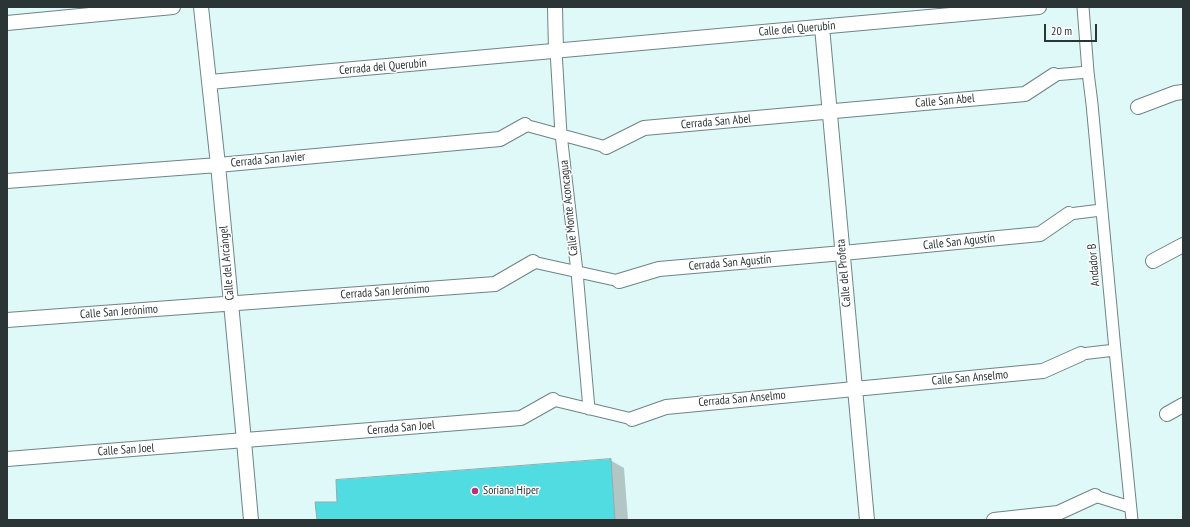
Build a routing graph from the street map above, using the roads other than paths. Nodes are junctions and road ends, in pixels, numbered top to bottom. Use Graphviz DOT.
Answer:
graph roads {
  1 [pos="173,7"];
  2 [pos="202,7"];
  3 [pos="555,7"];
  4 [pos="1039,7"];
  5 [pos="1083,7"];
  6 [pos="946,11"];
  7 [pos="7,23"];
  8 [pos="822,27"];
  9 [pos="556,51"];
  10 [pos="1088,72"];
  11 [pos="1054,75"];
  12 [pos="210,82"];
  13 [pos="1183,92"];
  14 [pos="1138,107"];
  15 [pos="830,112"];
  16 [pos="525,125"];
  17 [pos="561,134"];
  18 [pos="606,146"];
  19 [pos="218,165"];
  20 [pos="7,181"];
  21 [pos="1101,210"];
  22 [pos="1069,214"];
  23 [pos="1183,245"];
  24 [pos="843,253"];
  25 [pos="533,262"];
  26 [pos="1153,262"];
  27 [pos="577,272"];
  28 [pos="619,281"];
  29 [pos="231,303"];
  30 [pos="7,320"];
  31 [pos="1115,350"];
  32 [pos="1081,354"];
  33 [pos="855,389"];
  34 [pos="553,400"];
  35 [pos="1183,405"];
  36 [pos="589,409"];
  37 [pos="1167,414"];
  38 [pos="632,419"];
  39 [pos="244,441"];
  40 [pos="7,459"];
  41 [pos="1095,496"];
  42 [pos="1130,507"];
  43 [pos="251,520"];
  44 [pos="867,520"];
  45 [pos="994,520"];
  46 [pos="1132,520"];
  1 -- 7 [label="street"];
  2 -- 12 [label="street, Calle del Arcángel"];
  3 -- 9 [label="street, Calle Monte Aconcagua"];
  4 -- 6 [label="street, Calle del Querubín"];
  5 -- 10 [label="street, Andador B"];
  6 -- 8 [label="street, Calle del Querubín"];
  8 -- 9 [label="street, Calle del Querubín"];
  8 -- 15 [label="street, Calle del Profeta"];
  9 -- 12 [label="street, Cerrada del Querubín"];
  9 -- 17 [label="street, Calle Monte Aconcagua"];
  10 -- 11 [label="street"];
  10 -- 21 [label="street, Andador B"];
  11 -- 15 [label="street, Calle San Abel"];
  12 -- 19 [label="street, Calle del Arcángel"];
  13 -- 14 [label="street"];
  15 -- 18 [label="street, Cerrada San Abel"];
  15 -- 24 [label="street, Calle del Profeta"];
  16 -- 17 [label="street"];
  16 -- 19 [label="street, Cerrada San Javier"];
  17 -- 18 [label="street"];
  17 -- 27 [label="street, Calle Monte Aconcagua"];
  19 -- 20 [label="street, Cerrada San Javier"];
  19 -- 29 [label="street, Calle del Arcángel"];
  21 -- 22 [label="street"];
  21 -- 31 [label="street, Andador B"];
  22 -- 24 [label="street, Calle San Agustín"];
  23 -- 26 [label="street"];
  24 -- 28 [label="street, Cerrada San Agustín"];
  24 -- 33 [label="street, Calle del Profeta"];
  25 -- 27 [label="street"];
  25 -- 29 [label="street, Cerrada San Jerónimo"];
  27 -- 28 [label="street"];
  27 -- 36 [label="street, Calle Monte Aconcagua"];
  29 -- 30 [label="street, Calle San Jerónimo"];
  29 -- 39 [label="street, Calle del Arcángel"];
  31 -- 32 [label="street"];
  31 -- 42 [label="street, Andador B"];
  32 -- 33 [label="street, Calle San Anselmo"];
  33 -- 38 [label="street, Cerrada San Anselmo"];
  33 -- 44 [label="street, Calle del Profeta"];
  34 -- 36 [label="street"];
  34 -- 39 [label="street, Cerrada San Joel"];
  35 -- 37 [label="street"];
  36 -- 38 [label="street"];
  39 -- 40 [label="street, Calle San Joel"];
  39 -- 43 [label="street, Calle del Arcángel"];
  41 -- 42 [label="street"];
  41 -- 45 [label="street"];
  42 -- 46 [label="street, Andador B"];
}
